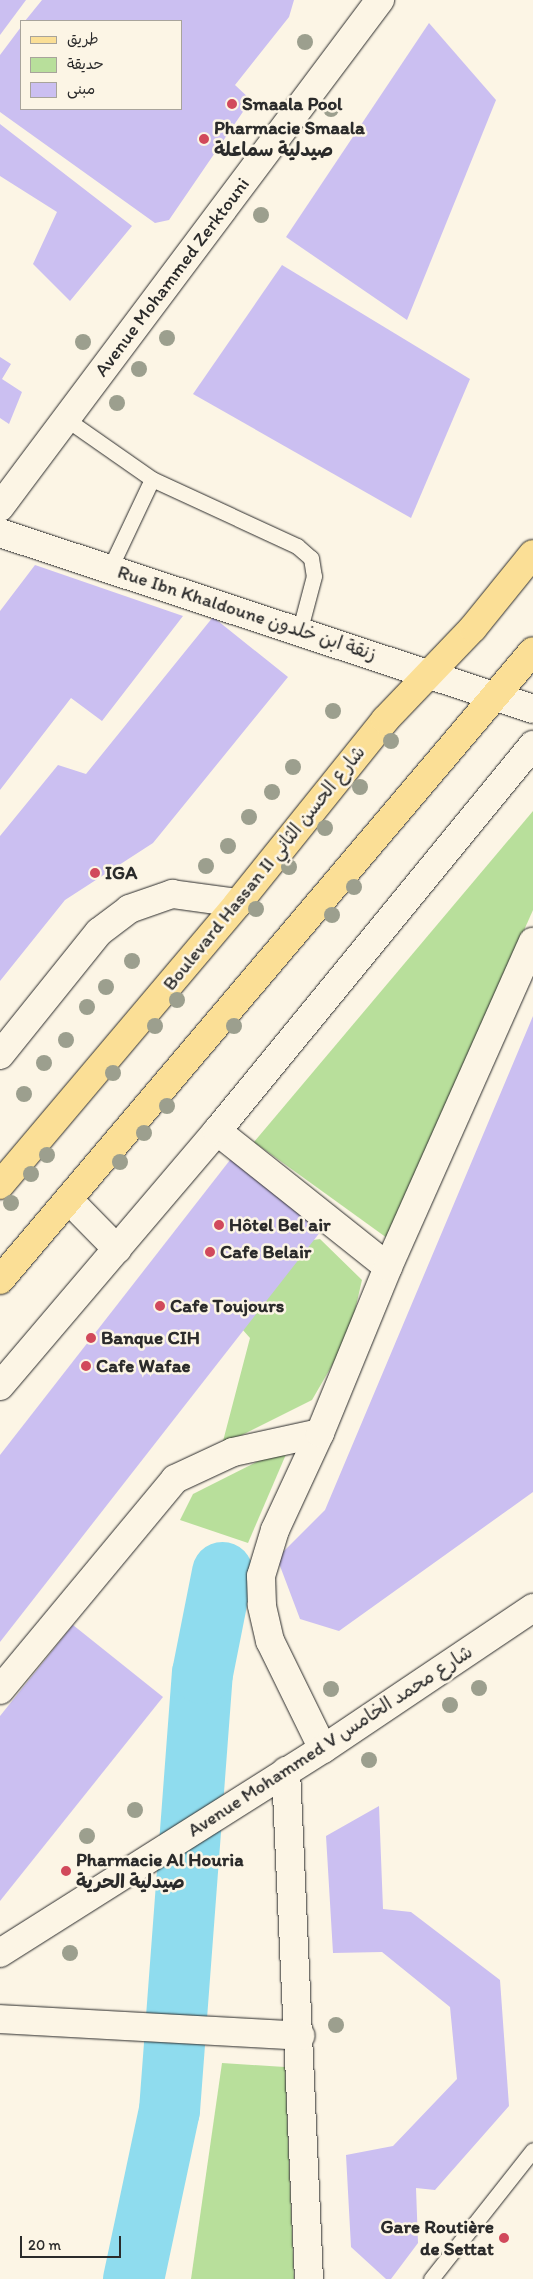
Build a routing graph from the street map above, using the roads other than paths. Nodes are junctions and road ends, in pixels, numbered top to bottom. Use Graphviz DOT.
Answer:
graph roads {
  1 [pos="380,0"];
  2 [pos="66,419"];
  3 [pos="152,479"];
  4 [pos="0,507"];
  5 [pos="0,533"];
  6 [pos="533,554"];
  7 [pos="110,568"];
  8 [pos="300,630"];
  9 [pos="533,651"];
  10 [pos="429,672"];
  11 [pos="494,696"];
  12 [pos="533,708"];
  13 [pos="533,745"];
  14 [pos="238,903"];
  15 [pos="533,942"];
  16 [pos="0,1055"];
  17 [pos="217,1131"];
  18 [pos="0,1185"];
  19 [pos="69,1200"];
  20 [pos="117,1249"];
  21 [pos="388,1266"];
  22 [pos="0,1280"];
  23 [pos="0,1386"];
  24 [pos="320,1433"];
  25 [pos="533,1608"];
  26 [pos="0,1690"];
  27 [pos="323,1749"];
  28 [pos="275,1778"];
  29 [pos="0,1953"];
  30 [pos="0,2019"];
  31 [pos="300,2036"];
  32 [pos="532,2151"];
  33 [pos="309,2279"];
  34 [pos="431,2279"];
  1 -- 2 [label="street, Avenue Mohammed Zerktouni"];
  2 -- 3 [label="lane"];
  2 -- 4 [label="street, Avenue Mohammed Zerktouni"];
  3 -- 7 [label="lane"];
  3 -- 8 [label="lane"];
  5 -- 7 [label="street, Rue Ibn Khaldoune زنقة ابن خلدون"];
  6 -- 10 [label="main road, Boulevard Hassan II شارع الحسن الثاني"];
  7 -- 8 [label="street, Rue Ibn Khaldoune زنقة ابن خلدون"];
  8 -- 10 [label="street, Rue Ibn Khaldoune زنقة ابن خلدون"];
  9 -- 11 [label="main road"];
  10 -- 11 [label="street, Rue Ibn Khaldoune زنقة ابن خلدون"];
  10 -- 14 [label="main road, Boulevard Hassan II شارع الحسن الثاني"];
  11 -- 12 [label="street, Rue Ibn Khaldoune زنقة ابن خلدون"];
  11 -- 19 [label="main road"];
  13 -- 17 [label="street"];
  14 -- 16 [label="street"];
  14 -- 18 [label="main road, Boulevard Hassan II شارع الحسن الثاني"];
  15 -- 21 [label="street"];
  17 -- 20 [label="street"];
  17 -- 21 [label="street"];
  19 -- 20 [label="street"];
  19 -- 22 [label="main road"];
  20 -- 23 [label="street"];
  21 -- 24 [label="street"];
  24 -- 26 [label="street"];
  24 -- 27 [label="street"];
  25 -- 27 [label="street, Avenue Mohammed V شارع محمد الخامس"];
  27 -- 28 [label="street, Avenue Mohammed V شارع محمد الخامس"];
  28 -- 29 [label="street, Avenue Mohammed V شارع محمد الخامس"];
  28 -- 31 [label="street"];
  30 -- 31 [label="street"];
  31 -- 33 [label="street"];
  32 -- 34 [label="lane"];
}
